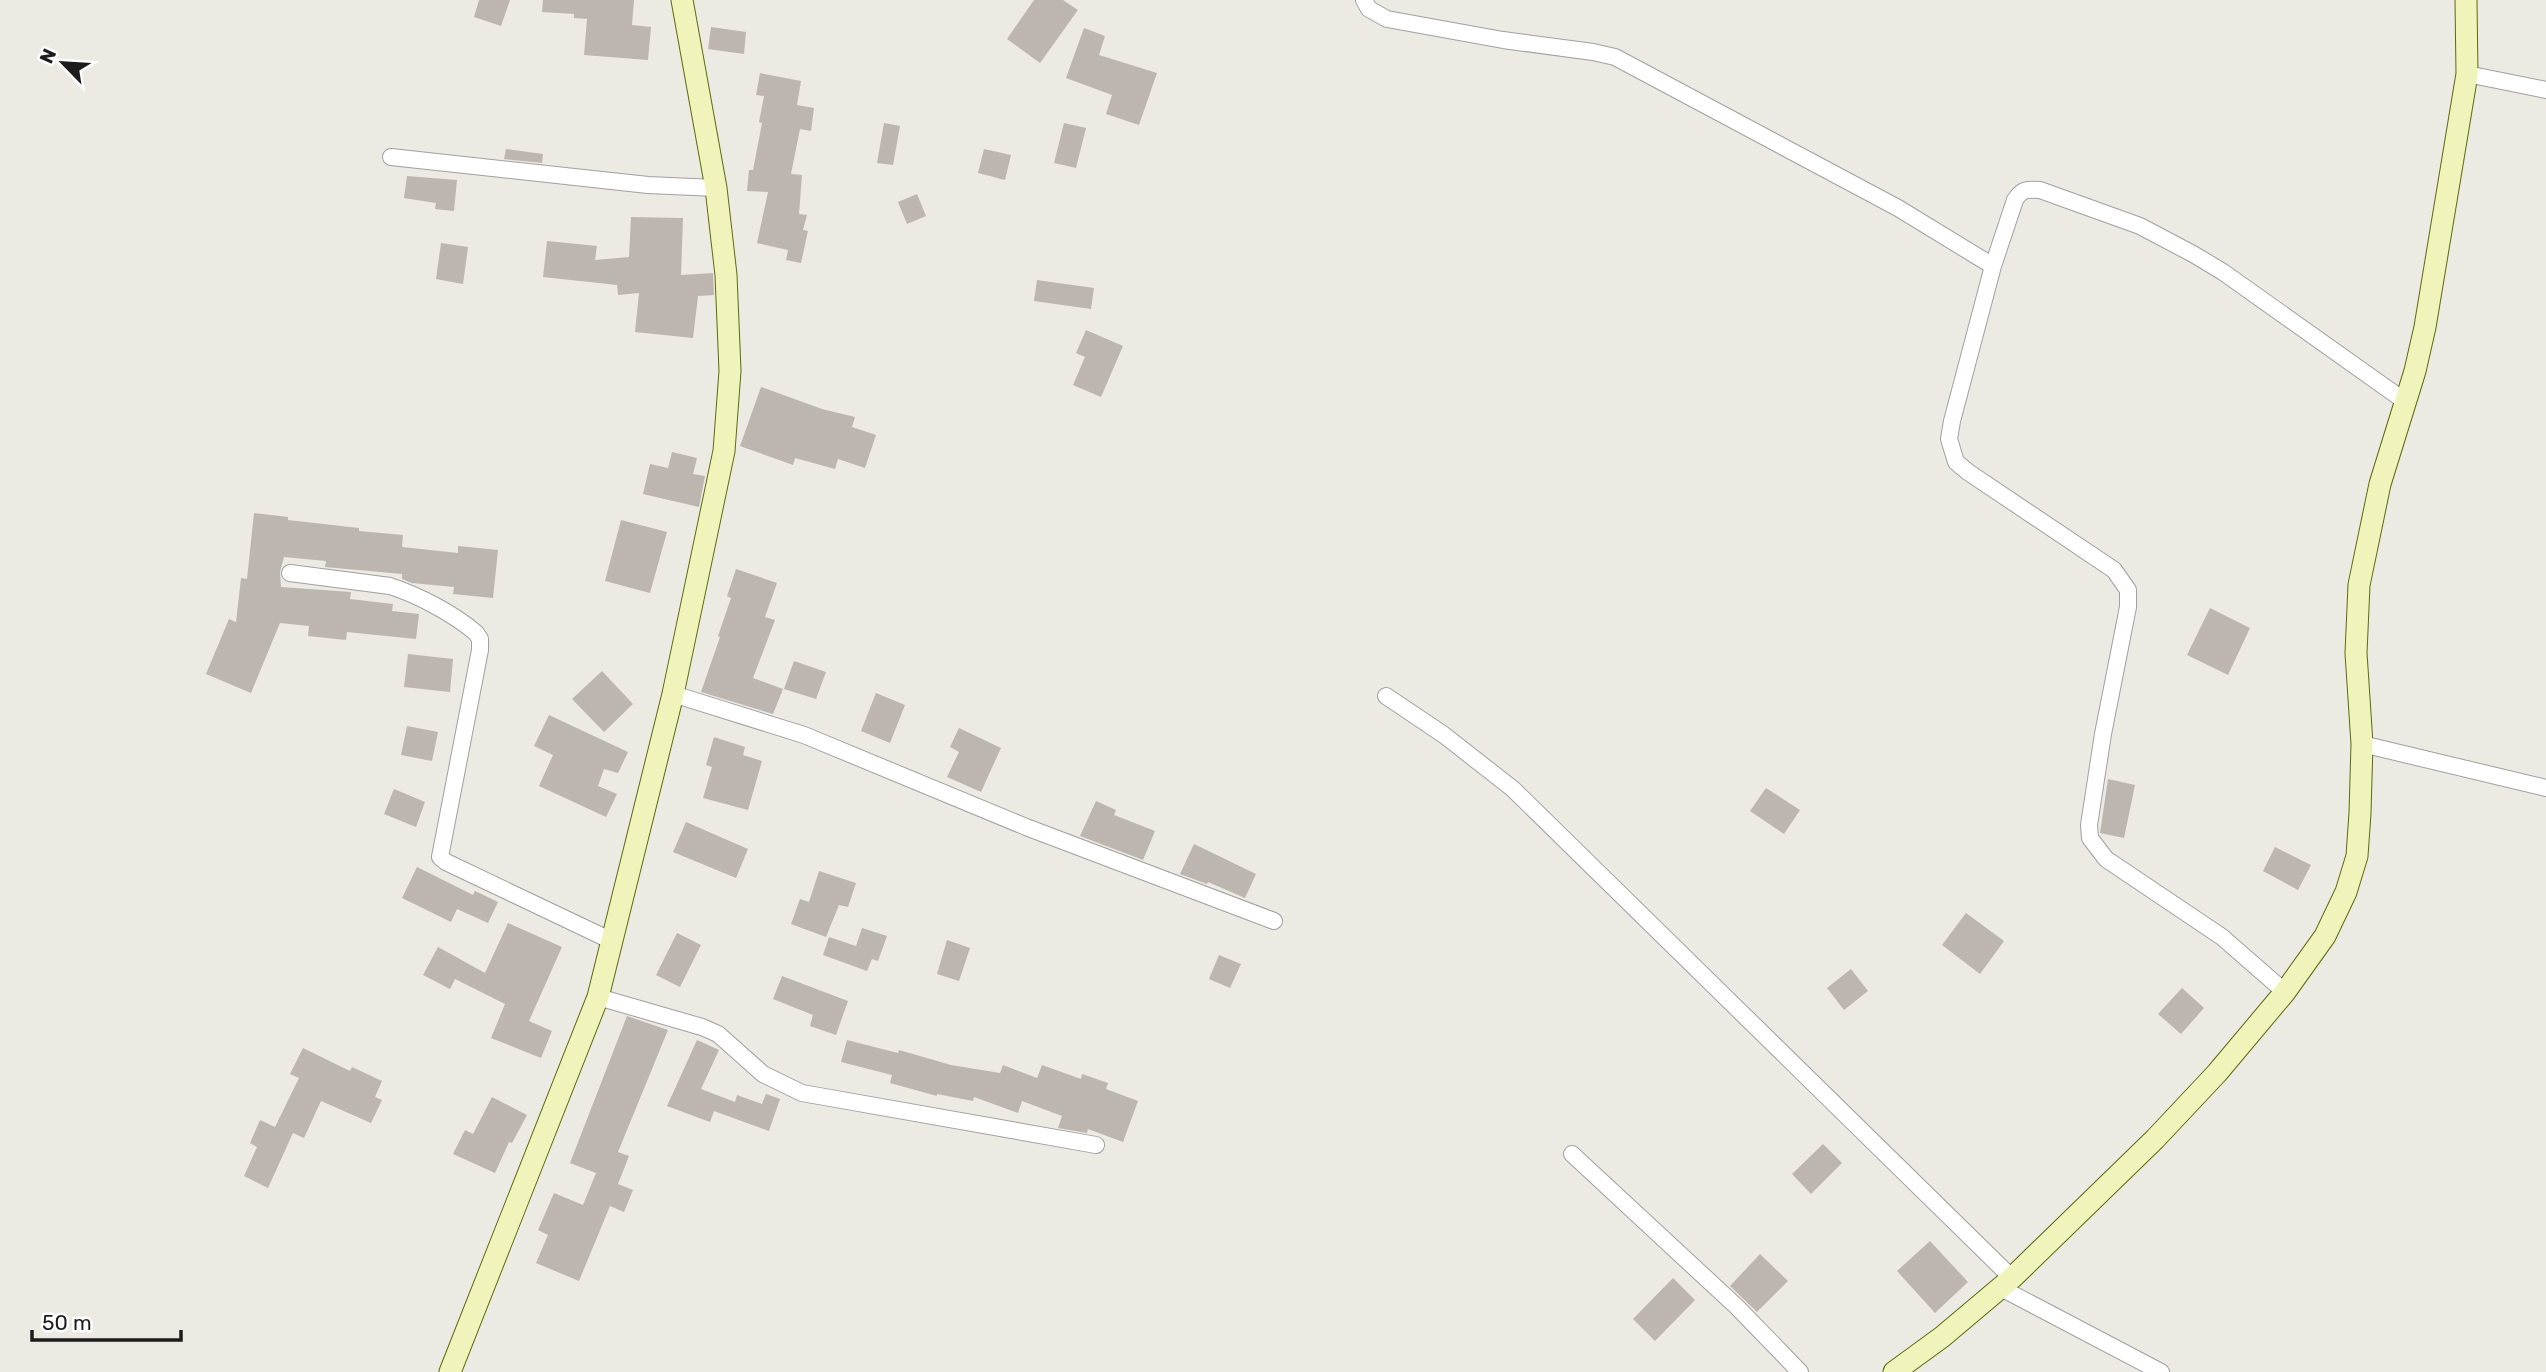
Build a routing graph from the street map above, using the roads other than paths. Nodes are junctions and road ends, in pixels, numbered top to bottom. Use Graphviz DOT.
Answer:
graph roads {
  1 [pos="682,0"];
  2 [pos="1364,0"];
  3 [pos="2466,0"];
  4 [pos="2467,74"];
  5 [pos="2546,90"];
  6 [pos="391,157"];
  7 [pos="716,188"];
  8 [pos="1993,266"];
  9 [pos="2406,402"];
  10 [pos="290,573"];
  11 [pos="673,694"];
  12 [pos="1386,696"];
  13 [pos="2362,744"];
  14 [pos="2546,788"];
  15 [pos="1274,921"];
  16 [pos="612,941"];
  17 [pos="2285,992"];
  18 [pos="598,996"];
  19 [pos="1096,1145"];
  20 [pos="1572,1154"];
  21 [pos="2006,1283"];
  22 [pos="450,1372"];
  23 [pos="1800,1372"];
  24 [pos="1894,1372"];
  25 [pos="2161,1372"];
  1 -- 7 [label="street"];
  2 -- 8 [label="street"];
  3 -- 4 [label="street"];
  4 -- 5 [label="street"];
  4 -- 9 [label="street"];
  6 -- 7 [label="street"];
  7 -- 11 [label="street"];
  8 -- 9 [label="street"];
  8 -- 17 [label="street"];
  9 -- 13 [label="street"];
  10 -- 16 [label="street"];
  11 -- 15 [label="street"];
  11 -- 16 [label="street"];
  12 -- 21 [label="street"];
  13 -- 14 [label="street"];
  13 -- 17 [label="street"];
  16 -- 18 [label="street"];
  17 -- 21 [label="street"];
  18 -- 19 [label="street"];
  18 -- 22 [label="street"];
  20 -- 23 [label="street"];
  21 -- 24 [label="street"];
  21 -- 25 [label="street"];
}
